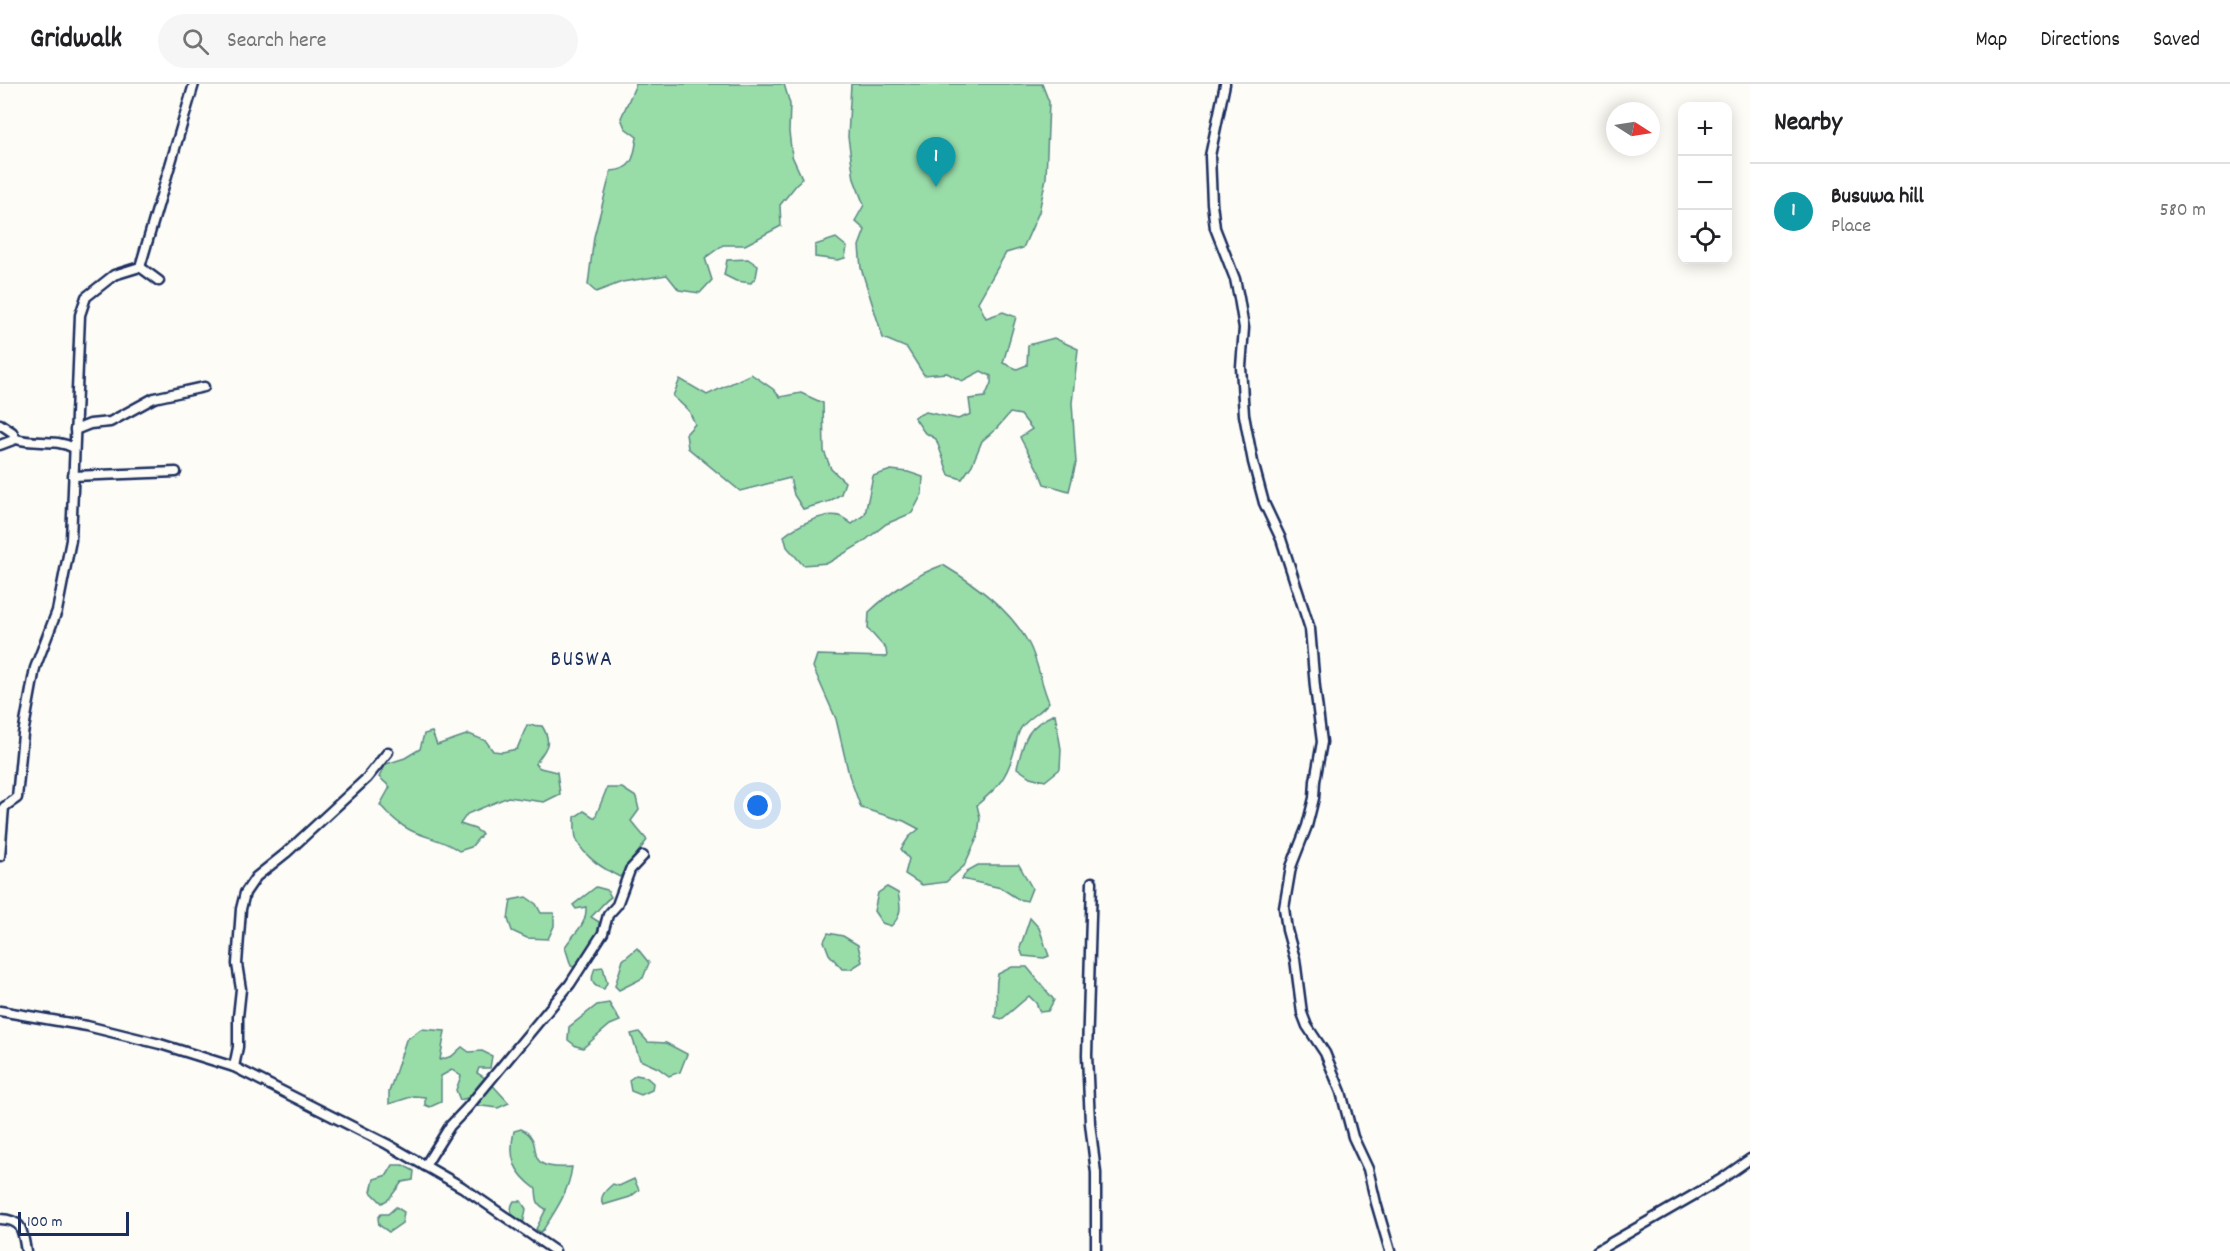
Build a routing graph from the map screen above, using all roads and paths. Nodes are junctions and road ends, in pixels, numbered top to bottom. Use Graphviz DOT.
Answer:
graph roads {
  1 [pos="194,84"];
  2 [pos="1225,84"];
  3 [pos="140,267"];
  4 [pos="159,282"];
  5 [pos="204,387"];
  6 [pos="0,424"];
  7 [pos="75,430"];
  8 [pos="16,439"];
  9 [pos="0,445"];
  10 [pos="74,448"];
  11 [pos="176,472"];
  12 [pos="73,476"];
  13 [pos="388,752"];
  14 [pos="0,856"];
  15 [pos="643,856"];
  16 [pos="1092,882"];
  17 [pos="0,1011"];
  18 [pos="234,1067"];
  19 [pos="1750,1159"];
  20 [pos="425,1166"];
  21 [pos="0,1219"];
  22 [pos="26,1251"];
  23 [pos="555,1251"];
  24 [pos="1096,1251"];
  25 [pos="1390,1251"];
  26 [pos="1597,1251"];
  1 -- 3 [label="street"];
  2 -- 25 [label="street"];
  3 -- 4 [label="street"];
  3 -- 7 [label="street"];
  5 -- 7 [label="street"];
  6 -- 8 [label="street"];
  7 -- 10 [label="street"];
  8 -- 9 [label="street"];
  8 -- 10 [label="street"];
  10 -- 12 [label="street"];
  11 -- 12 [label="street"];
  12 -- 14 [label="street"];
  13 -- 18 [label="street"];
  15 -- 20 [label="street"];
  16 -- 24 [label="street"];
  17 -- 18 [label="street"];
  18 -- 20 [label="street"];
  19 -- 26 [label="street"];
  20 -- 23 [label="street"];
  21 -- 22 [label="street"];
}
